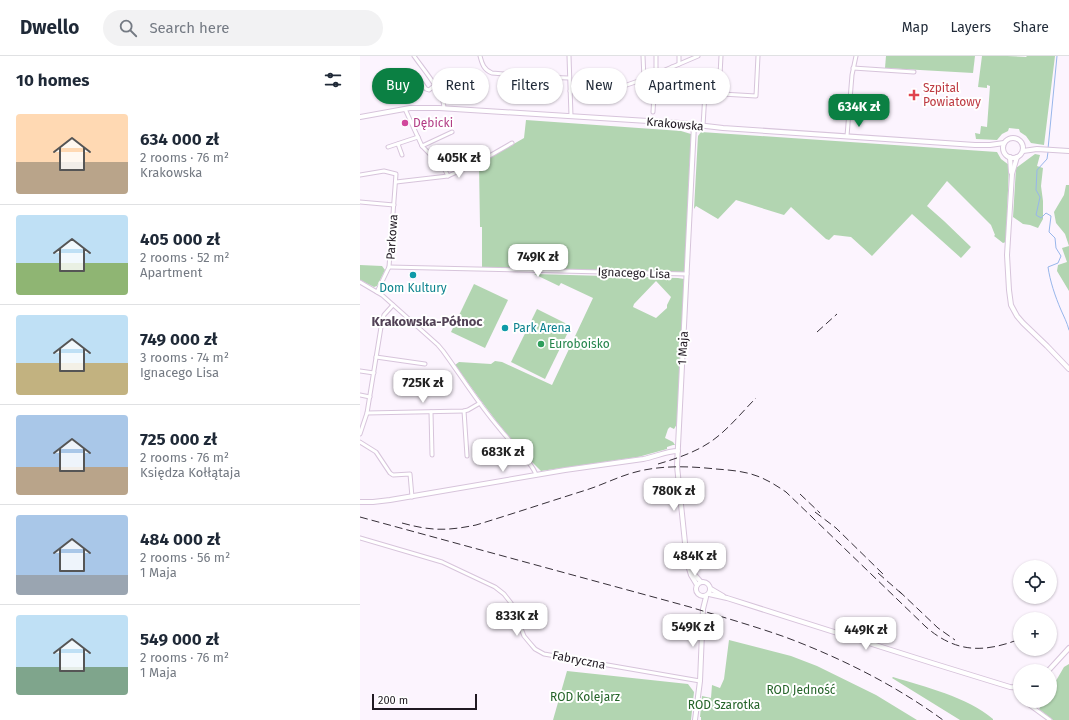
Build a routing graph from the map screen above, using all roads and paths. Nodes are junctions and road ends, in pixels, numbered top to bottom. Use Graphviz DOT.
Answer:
graph roads {
  1 [pos="414,56"];
  2 [pos="480,56"];
  3 [pos="569,56"];
  4 [pos="643,56"];
  5 [pos="656,56"];
  6 [pos="678,56"];
  7 [pos="698,56"];
  8 [pos="721,56"];
  9 [pos="758,56"];
  10 [pos="856,56"];
  11 [pos="679,64"];
  12 [pos="672,67"];
  13 [pos="644,68"];
  14 [pos="656,68"];
  15 [pos="720,68"];
  16 [pos="853,68"];
  17 [pos="914,72"];
  18 [pos="569,78"];
  19 [pos="635,82"];
  20 [pos="432,83"];
  21 [pos="424,86"];
  22 [pos="432,88"];
  23 [pos="570,91"];
  24 [pos="443,104"];
  25 [pos="653,104"];
  26 [pos="444,108"];
  27 [pos="405,109"];
  28 [pos="653,112"];
  29 [pos="360,116"];
  30 [pos="571,116"];
  31 [pos="694,125"];
  32 [pos="703,126"];
  33 [pos="452,132"];
  34 [pos="847,136"];
  35 [pos="418,137"];
  36 [pos="512,143"];
  37 [pos="1004,143"];
  38 [pos="398,144"];
  39 [pos="990,145"];
  40 [pos="1023,145"];
  41 [pos="388,146"];
  42 [pos="422,146"];
  43 [pos="1037,149"];
  44 [pos="1004,151"];
  45 [pos="1023,151"];
  46 [pos="1069,151"];
  47 [pos="402,155"];
  48 [pos="1010,157"];
  49 [pos="1017,157"];
  50 [pos="1012,174"];
  51 [pos="360,175"];
  52 [pos="448,176"];
  53 [pos="396,182"];
  54 [pos="360,202"];
  55 [pos="394,205"];
  56 [pos="389,267"];
  57 [pos="686,274"];
  58 [pos="360,282"];
  59 [pos="377,292"];
  60 [pos="394,305"];
  61 [pos="376,357"];
  62 [pos="425,364"];
  63 [pos="1069,368"];
  64 [pos="360,371"];
  65 [pos="374,373"];
  66 [pos="360,395"];
  67 [pos="370,397"];
  68 [pos="480,403"];
  69 [pos="464,411"];
  70 [pos="430,412"];
  71 [pos="367,413"];
  72 [pos="360,434"];
  73 [pos="360,442"];
  74 [pos="678,451"];
  75 [pos="432,455"];
  76 [pos="467,456"];
  77 [pos="536,475"];
  78 [pos="412,497"];
  79 [pos="360,502"];
  80 [pos="360,538"];
  81 [pos="699,584"];
  82 [pos="711,589"];
  83 [pos="708,595"];
  84 [pos="700,596"];
  85 [pos="727,598"];
  86 [pos="703,609"];
  87 [pos="1069,648"];
  88 [pos="1054,664"];
  89 [pos="700,681"];
  90 [pos="1013,687"];
  91 [pos="1034,708"];
  92 [pos="696,720"];
  93 [pos="1050,720"];
  1 -- 20 [label="street"];
  2 -- 18 [label="street"];
  3 -- 18 [label="street"];
  4 -- 13 [label="street"];
  5 -- 14 [label="street"];
  6 -- 11 [label="street"];
  7 -- 11 [label="street"];
  8 -- 15 [label="street"];
  9 -- 32 [label="street"];
  10 -- 16 [label="street"];
  11 -- 12 [label="street"];
  16 -- 17 [label="street"];
  16 -- 34 [label="street"];
  18 -- 23 [label="street"];
  19 -- 23 [label="street"];
  21 -- 22 [label="street"];
  23 -- 30 [label="street"];
  24 -- 26 [label="street"];
  25 -- 28 [label="street"];
  26 -- 27 [label="street, Krakowska"];
  26 -- 30 [label="street, Krakowska"];
  27 -- 29 [label="street, Krakowska"];
  27 -- 35 [label="street"];
  30 -- 31 [label="street, Krakowska"];
  31 -- 32 [label="street, Krakowska"];
  31 -- 57 [label="street, 1 Maja"];
  32 -- 34 [label="street, Krakowska"];
  33 -- 42 [label="street"];
  34 -- 39 [label="street, Krakowska"];
  35 -- 38 [label="street"];
  35 -- 42 [label="street"];
  36 -- 52 [label="street"];
  37 -- 39 [label="street, Krakowska"];
  37 -- 40 [label="street"];
  37 -- 44 [label="street"];
  38 -- 41 [label="street"];
  38 -- 47 [label="street"];
  39 -- 44 [label="street, Krakowska"];
  40 -- 43 [label="street"];
  40 -- 45 [label="street"];
  42 -- 52 [label="street"];
  43 -- 45 [label="street"];
  43 -- 46 [label="street"];
  44 -- 48 [label="street"];
  45 -- 49 [label="street"];
  48 -- 49 [label="street"];
  48 -- 50 [label="street"];
  49 -- 50 [label="street"];
  50 -- 63 [label="street"];
  51 -- 53 [label="street"];
  52 -- 53 [label="street"];
  53 -- 55 [label="street, Parkowa"];
  54 -- 55 [label="street, Parkowa"];
  55 -- 56 [label="street, Parkowa"];
  56 -- 57 [label="street, Ignacego Lisa"];
  56 -- 59 [label="street, Parkowa"];
  57 -- 74 [label="street, 1 Maja"];
  58 -- 59 [label="street"];
  59 -- 60 [label="street"];
  60 -- 61 [label="street"];
  60 -- 68 [label="street"];
  61 -- 62 [label="street"];
  61 -- 65 [label="street"];
  64 -- 65 [label="street"];
  65 -- 67 [label="street"];
  66 -- 67 [label="street"];
  67 -- 71 [label="street"];
  68 -- 69 [label="street"];
  68 -- 77 [label="street"];
  69 -- 70 [label="street"];
  69 -- 76 [label="street"];
  70 -- 71 [label="street"];
  70 -- 75 [label="street"];
  71 -- 72 [label="street"];
  73 -- 78 [label="street"];
  74 -- 77 [label="street"];
  74 -- 81 [label="street, 1 Maja"];
  77 -- 78 [label="street"];
  78 -- 79 [label="street"];
  80 -- 89 [label="street, Fabryczna"];
  81 -- 82 [label="street"];
  81 -- 84 [label="street"];
  82 -- 83 [label="street"];
  82 -- 85 [label="street"];
  83 -- 84 [label="street"];
  83 -- 85 [label="street"];
  83 -- 86 [label="street"];
  84 -- 86 [label="street"];
  85 -- 90 [label="street"];
  86 -- 89 [label="street"];
  87 -- 88 [label="street"];
  89 -- 92 [label="street"];
  91 -- 93 [label="street"];
}
